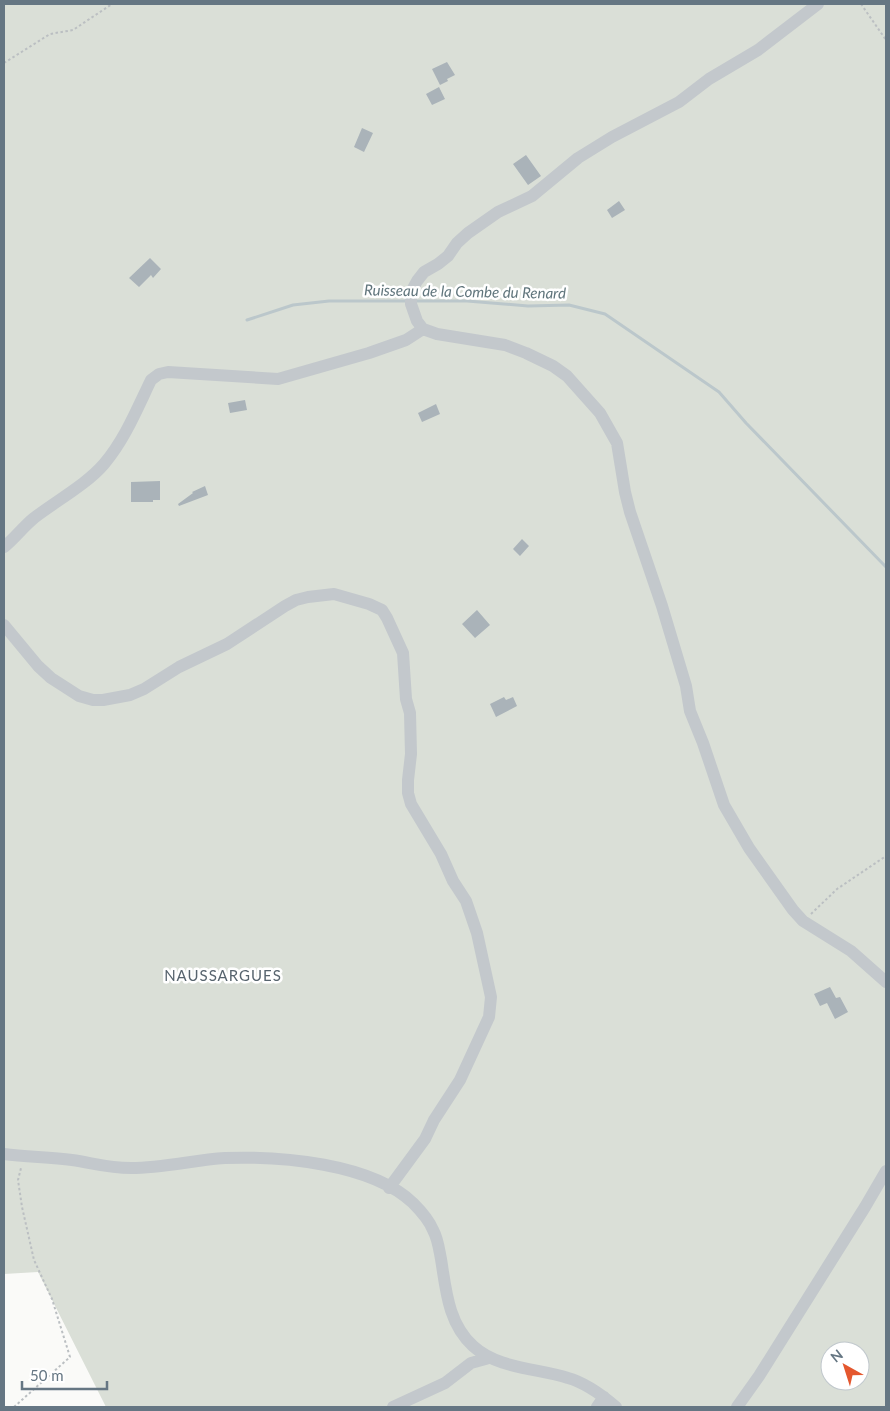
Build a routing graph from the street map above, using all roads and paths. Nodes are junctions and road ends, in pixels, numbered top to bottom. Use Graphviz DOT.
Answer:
graph roads {
  1 [pos="112,4"];
  2 [pos="818,4"];
  3 [pos="861,4"];
  4 [pos="886,40"];
  5 [pos="4,63"];
  6 [pos="423,328"];
  7 [pos="4,547"];
  8 [pos="4,625"];
  9 [pos="886,856"];
  10 [pos="804,921"];
  11 [pos="886,982"];
  12 [pos="4,1154"];
  13 [pos="25,1157"];
  14 [pos="886,1171"];
  15 [pos="389,1188"];
  16 [pos="488,1358"];
  17 [pos="600,1402"];
  18 [pos="14,1407"];
  19 [pos="393,1407"];
  20 [pos="616,1407"];
  21 [pos="737,1407"];
  1 -- 5 [label="path"];
  2 -- 6 [label="street"];
  3 -- 4 [label="path"];
  6 -- 7 [label="street"];
  6 -- 10 [label="street"];
  8 -- 15 [label="street"];
  9 -- 10 [label="path"];
  10 -- 11 [label="street"];
  12 -- 13 [label="street"];
  13 -- 15 [label="street"];
  13 -- 18 [label="path"];
  14 -- 21 [label="street"];
  15 -- 16 [label="street"];
  16 -- 17 [label="street"];
  16 -- 19 [label="street"];
  17 -- 20 [label="street"];
}
